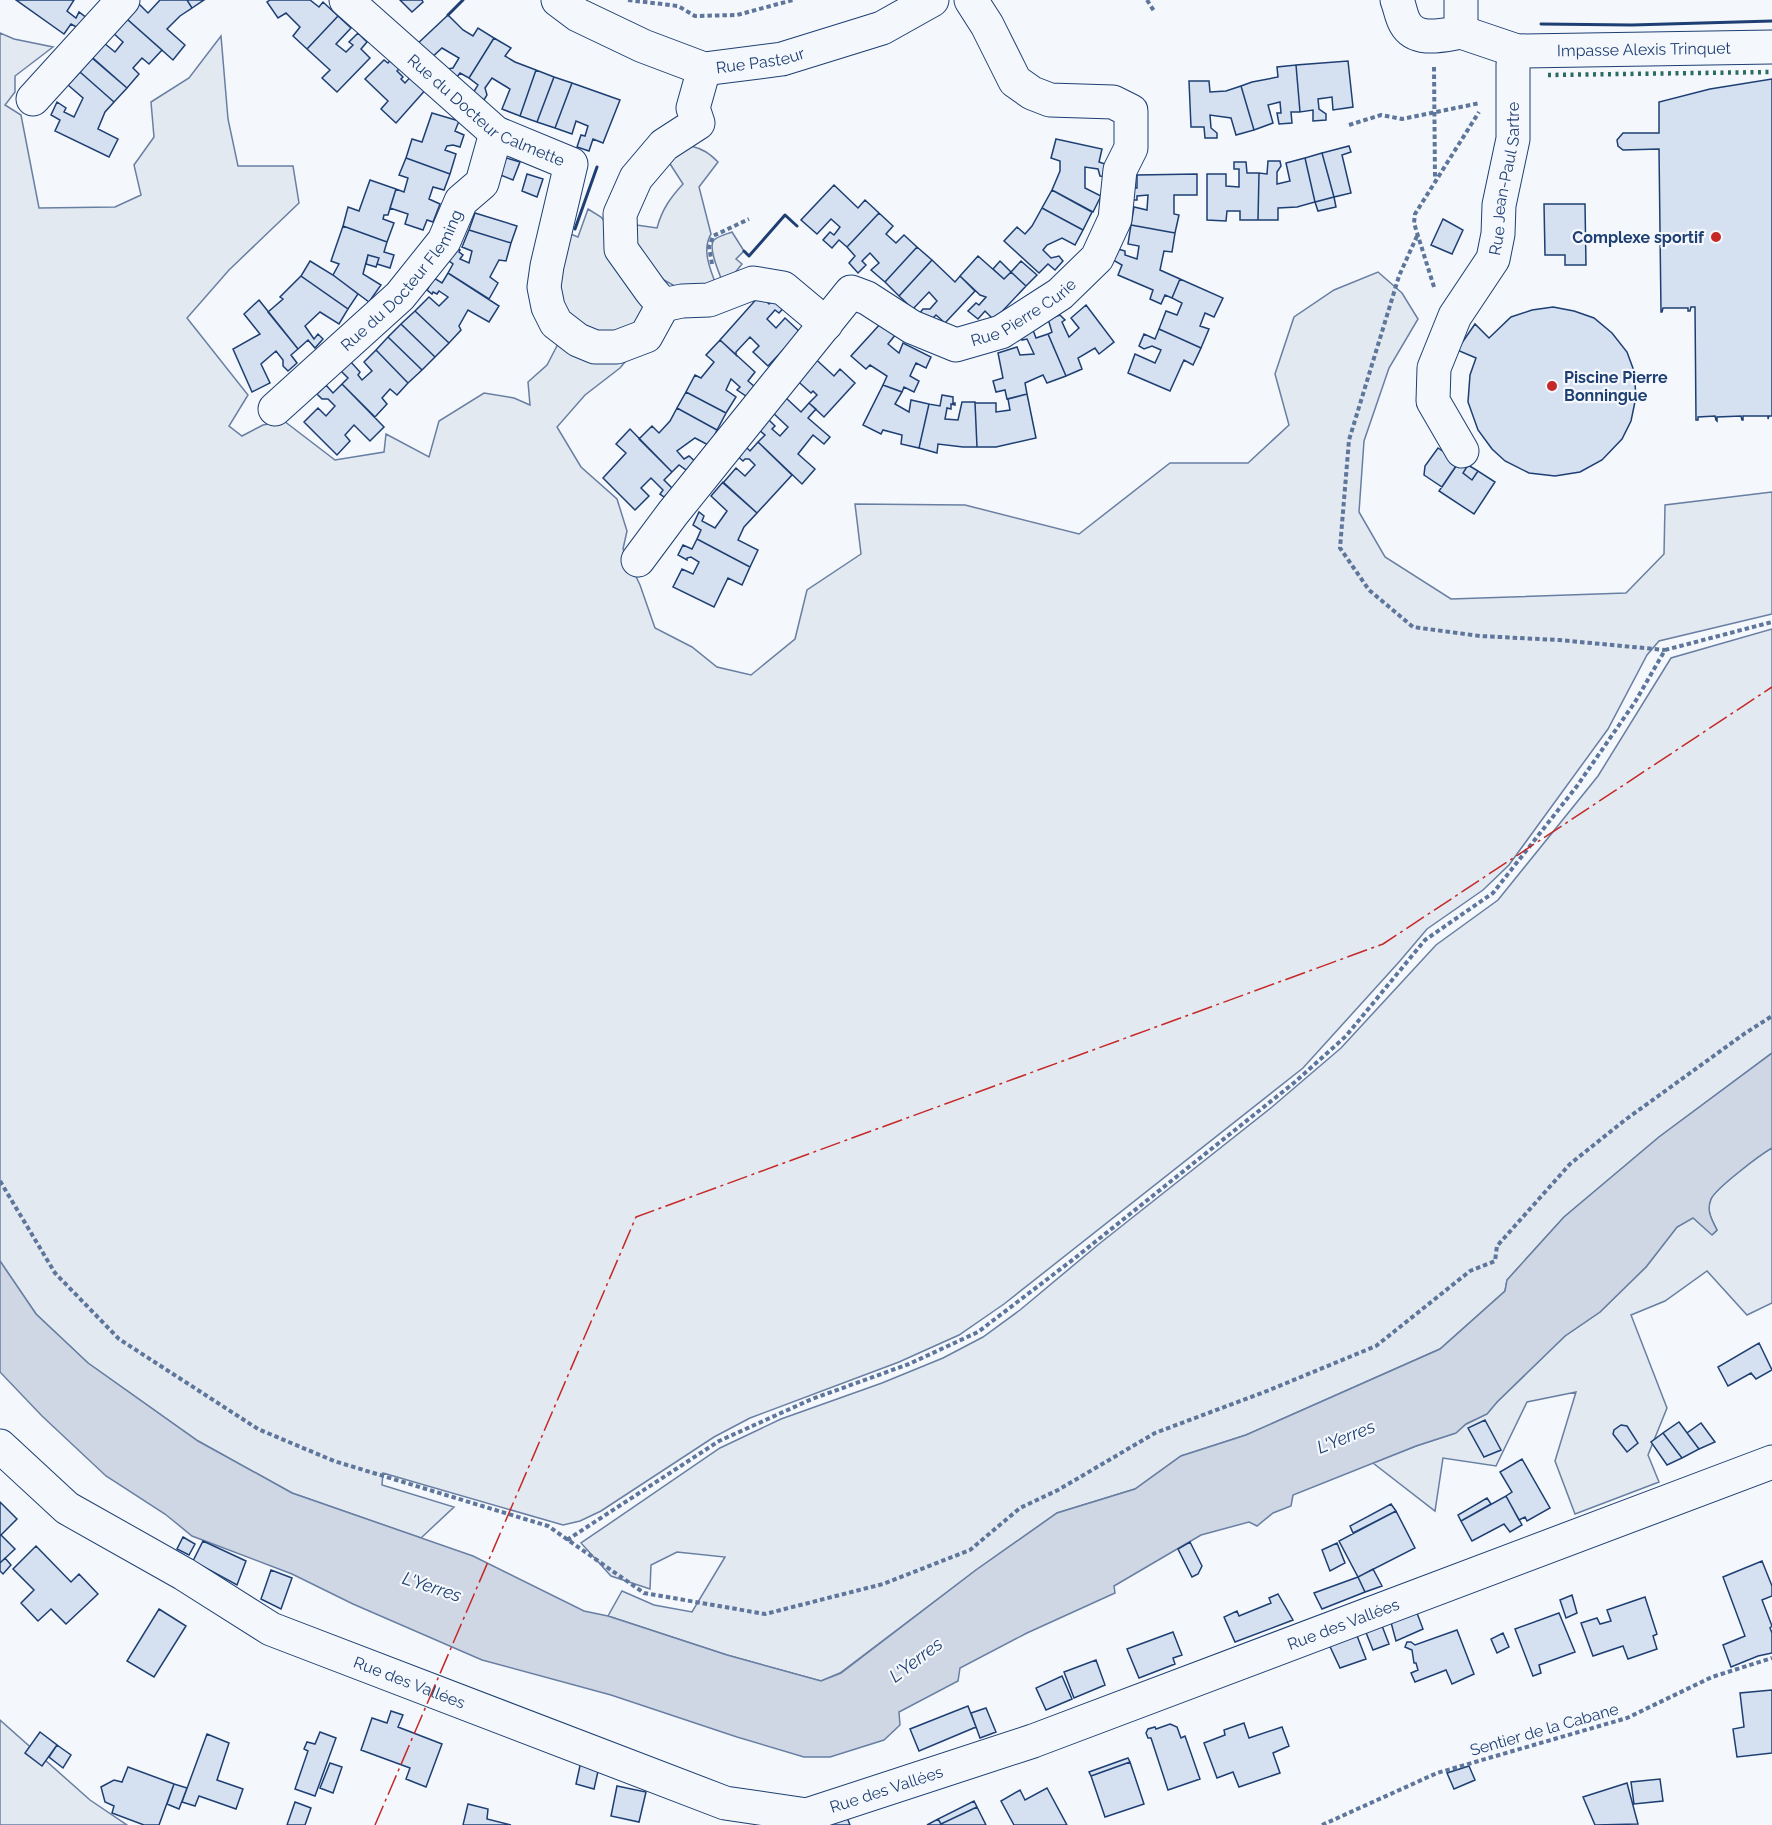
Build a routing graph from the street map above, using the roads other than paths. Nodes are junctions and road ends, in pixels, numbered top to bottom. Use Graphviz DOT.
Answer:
graph roads {
  1 [pos="123,0"];
  2 [pos="346,0"];
  3 [pos="558,0"];
  4 [pos="932,0"];
  5 [pos="971,0"];
  6 [pos="1397,0"];
  7 [pos="1461,16"];
  8 [pos="1772,47"];
  9 [pos="1517,51"];
  10 [pos="704,69"];
  11 [pos="33,99"];
  12 [pos="496,133"];
  13 [pos="663,305"];
  14 [pos="826,324"];
  15 [pos="275,409"];
  16 [pos="1462,451"];
  17 [pos="638,560"];
  18 [pos="0,1446"];
  19 [pos="1772,1462"];
  1 -- 11 [label="street"];
  2 -- 12 [label="street, Rue du Docteur Calmette"];
  3 -- 10 [label="street, Rue Pasteur"];
  4 -- 10 [label="street, Rue Pasteur"];
  5 -- 14 [label="street, Rue Pierre Curie"];
  6 -- 7 [label="street"];
  7 -- 9 [label="street"];
  8 -- 9 [label="street, Impasse Alexis Trinquet"];
  9 -- 16 [label="street, Rue Jean-Paul Sartre"];
  10 -- 13 [label="street"];
  12 -- 13 [label="street, Rue du Docteur Calmette"];
  12 -- 15 [label="street, Rue du Docteur Fleming"];
  13 -- 14 [label="street"];
  14 -- 17 [label="street, Rue Pierre Curie"];
  18 -- 19 [label="street, Rue des Vallées"];
}
